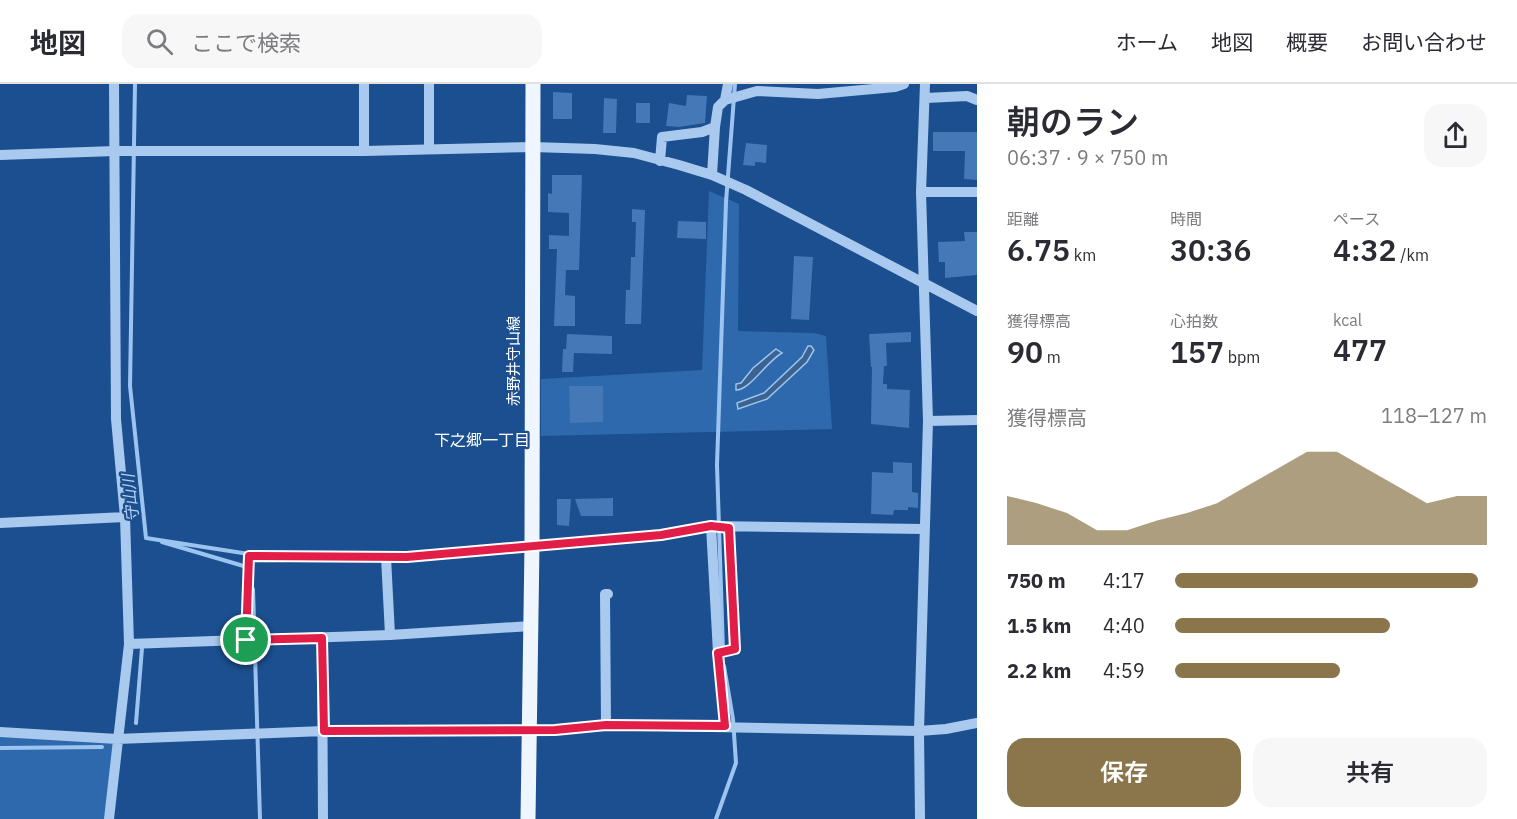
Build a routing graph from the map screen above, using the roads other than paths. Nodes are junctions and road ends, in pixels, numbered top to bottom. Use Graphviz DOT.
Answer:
graph roads {
  1 [pos="114,84"];
  2 [pos="364,84"];
  3 [pos="429,84"];
  4 [pos="533,84"];
  5 [pos="728,84"];
  6 [pos="904,84"];
  7 [pos="926,84"];
  8 [pos="818,89"];
  9 [pos="926,98"];
  10 [pos="730,99"];
  11 [pos="977,100"];
  12 [pos="715,127"];
  13 [pos="533,147"];
  14 [pos="429,149"];
  15 [pos="115,151"];
  16 [pos="364,151"];
  17 [pos="0,154"];
  18 [pos="660,161"];
  19 [pos="712,175"];
  20 [pos="921,192"];
  21 [pos="977,192"];
  22 [pos="923,283"];
  23 [pos="977,311"];
  24 [pos="977,420"];
  25 [pos="928,421"];
  26 [pos="125,517"];
  27 [pos="0,523"];
  28 [pos="711,526"];
  29 [pos="729,528"];
  30 [pos="924,530"];
  31 [pos="532,545"];
  32 [pos="386,557"];
  33 [pos="608,594"];
  34 [pos="732,598"];
  35 [pos="716,600"];
  36 [pos="531,626"];
  37 [pos="390,635"];
  38 [pos="322,638"];
  39 [pos="246,640"];
  40 [pos="129,644"];
  41 [pos="718,653"];
  42 [pos="977,723"];
  43 [pos="606,725"];
  44 [pos="725,726"];
  45 [pos="530,729"];
  46 [pos="324,731"];
  47 [pos="919,731"];
  48 [pos="0,732"];
  49 [pos="117,739"];
  50 [pos="109,819"];
  51 [pos="323,819"];
  52 [pos="528,819"];
  53 [pos="920,819"];
  1 -- 15 [label="street"];
  2 -- 16 [label="street"];
  3 -- 14 [label="street"];
  4 -- 13 [label="main road, 赤野井守山線"];
  5 -- 10 [label="street"];
  6 -- 8 [label="street"];
  7 -- 9 [label="street"];
  8 -- 10 [label="street"];
  9 -- 11 [label="street"];
  9 -- 20 [label="street"];
  10 -- 12 [label="street"];
  12 -- 18 [label="street"];
  12 -- 19 [label="street"];
  13 -- 14 [label="street"];
  13 -- 18 [label="street"];
  13 -- 31 [label="main road, 赤野井守山線"];
  14 -- 16 [label="street"];
  15 -- 16 [label="street"];
  15 -- 17 [label="street"];
  15 -- 26 [label="street"];
  18 -- 19 [label="street"];
  19 -- 22 [label="street"];
  20 -- 21 [label="street"];
  20 -- 22 [label="street"];
  22 -- 23 [label="street"];
  22 -- 25 [label="street"];
  24 -- 25 [label="street"];
  25 -- 30 [label="street"];
  26 -- 27 [label="street"];
  26 -- 40 [label="street"];
  28 -- 29 [label="street"];
  28 -- 31 [label="street"];
  28 -- 35 [label="street"];
  29 -- 30 [label="street"];
  29 -- 34 [label="street"];
  30 -- 47 [label="street"];
  31 -- 32 [label="street"];
  31 -- 36 [label="main road, 赤野井守山線"];
  32 -- 37 [label="street"];
  32 -- 39 [label="street"];
  33 -- 43 [label="street"];
  34 -- 35 [label="street"];
  34 -- 41 [label="street"];
  35 -- 41 [label="street"];
  36 -- 37 [label="street"];
  36 -- 45 [label="main road, 赤野井守山線"];
  37 -- 38 [label="street"];
  38 -- 39 [label="street"];
  38 -- 46 [label="street"];
  39 -- 40 [label="street"];
  40 -- 49 [label="street"];
  41 -- 44 [label="street"];
  42 -- 47 [label="street"];
  43 -- 44 [label="street"];
  43 -- 45 [label="street"];
  44 -- 47 [label="street"];
  45 -- 46 [label="street"];
  45 -- 52 [label="main road, 赤野井守山線"];
  46 -- 49 [label="street"];
  46 -- 51 [label="street"];
  47 -- 53 [label="street"];
  48 -- 49 [label="street"];
  49 -- 50 [label="street"];
}
